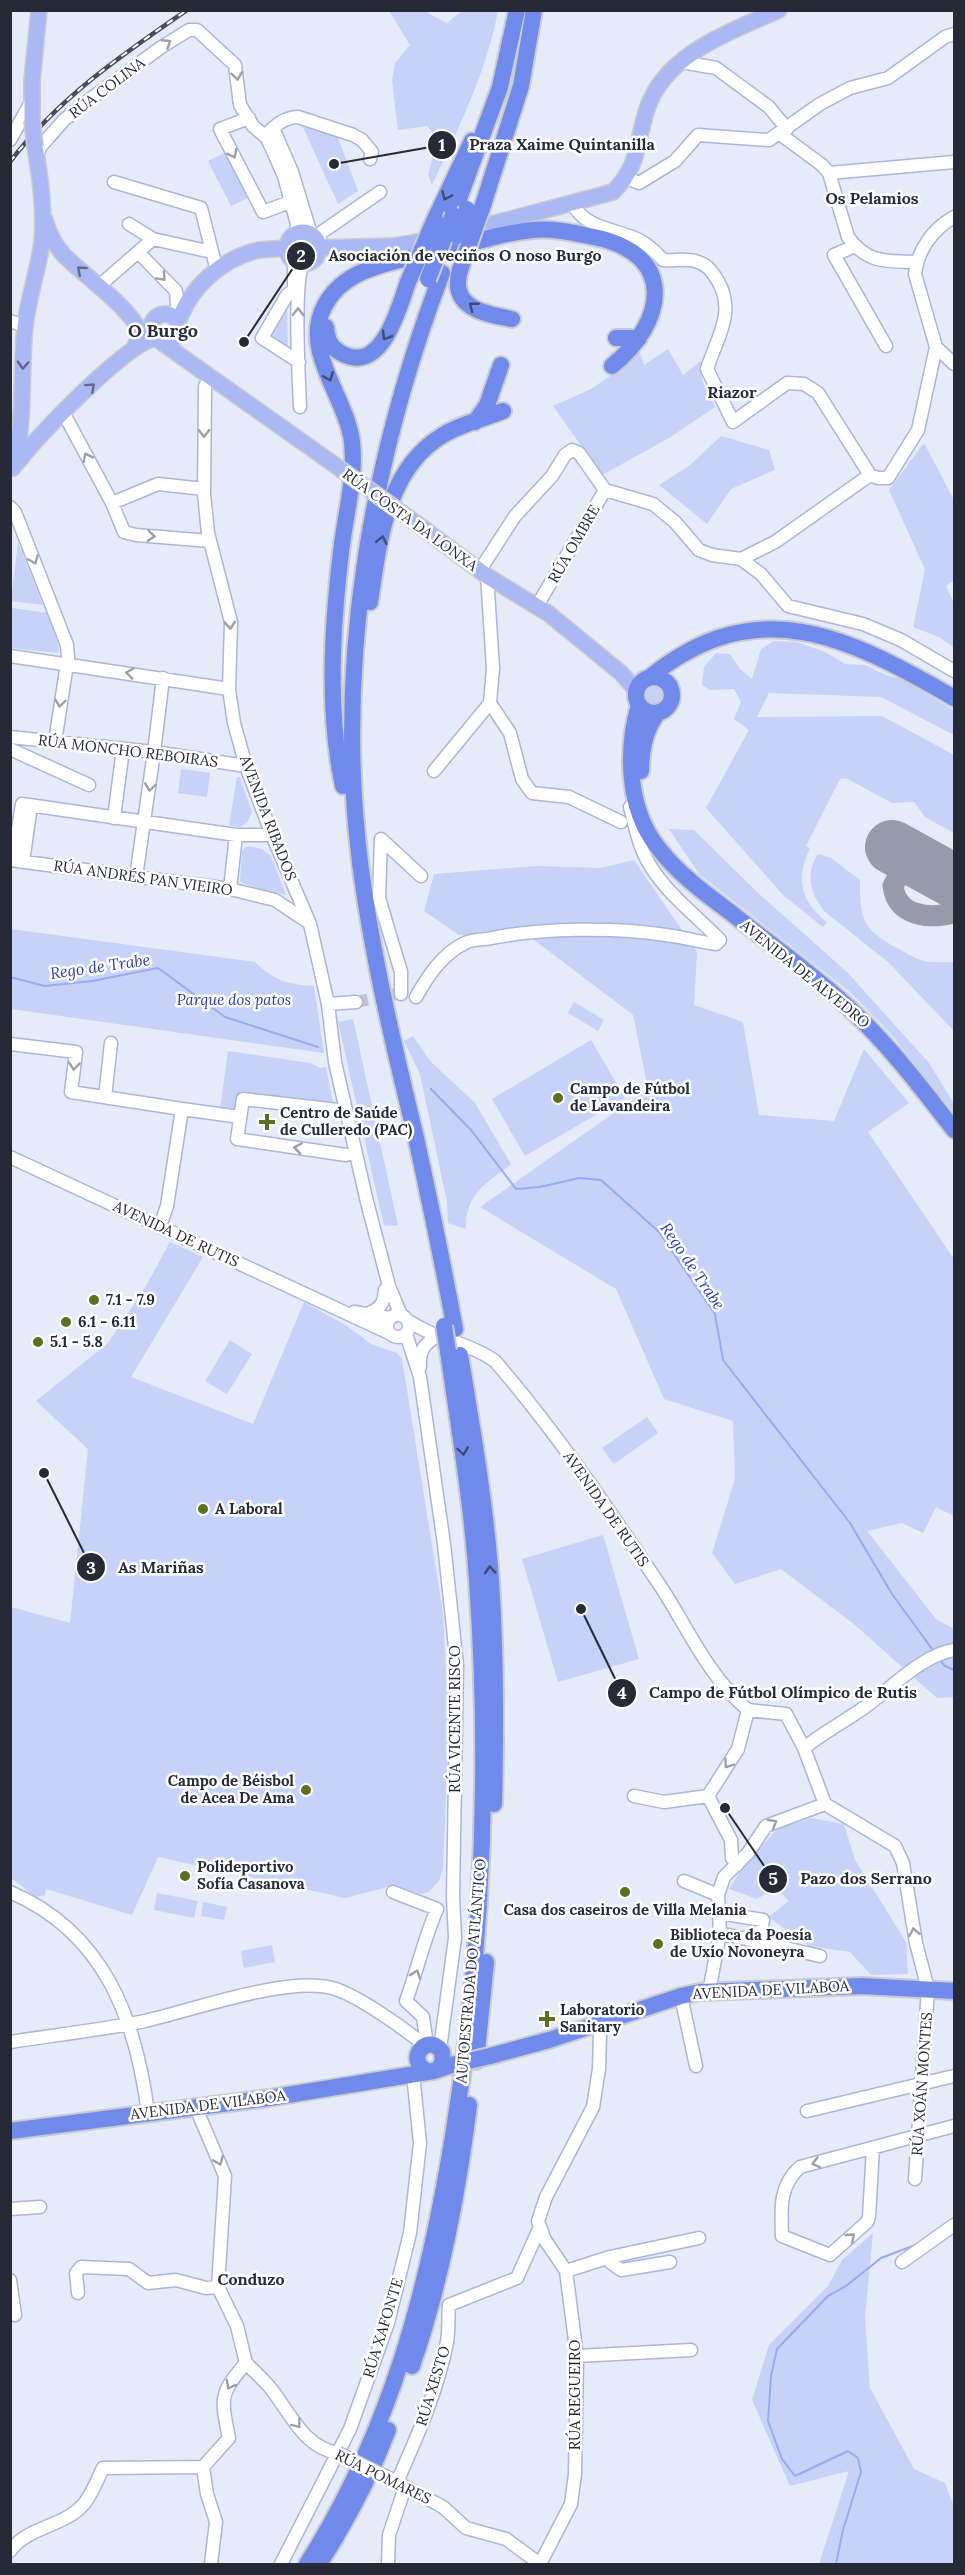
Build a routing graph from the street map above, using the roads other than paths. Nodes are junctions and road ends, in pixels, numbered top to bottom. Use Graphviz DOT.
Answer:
graph roads {
  1 [pos="41,10"];
  2 [pos="516,10"];
  3 [pos="527,10"];
  4 [pos="534,10"];
  5 [pos="779,10"];
  6 [pos="954,34"];
  7 [pos="681,62"];
  8 [pos="500,87"];
  9 [pos="32,100"];
  10 [pos="249,118"];
  11 [pos="269,131"];
  12 [pos="784,132"];
  13 [pos="10,140"];
  14 [pos="36,152"];
  15 [pos="370,159"];
  16 [pos="954,162"];
  17 [pos="829,173"];
  18 [pos="627,178"];
  19 [pos="114,182"];
  20 [pos="380,192"];
  21 [pos="290,202"];
  22 [pos="573,204"];
  23 [pos="468,210"];
  24 [pos="42,212"];
  25 [pos="954,217"];
  26 [pos="129,224"];
  27 [pos="313,236"];
  28 [pos="153,238"];
  29 [pos="855,246"];
  30 [pos="138,252"];
  31 [pos="212,252"];
  32 [pos="62,253"];
  33 [pos="295,258"];
  34 [pos="916,262"];
  35 [pos="37,266"];
  36 [pos="217,271"];
  37 [pos="435,276"];
  38 [pos="99,286"];
  39 [pos="129,317"];
  40 [pos="512,319"];
  41 [pos="171,320"];
  42 [pos="18,324"];
  43 [pos="627,338"];
  44 [pos="158,340"];
  45 [pos="886,346"];
  46 [pos="936,346"];
  47 [pos="134,349"];
  48 [pos="298,362"];
  49 [pos="954,364"];
  50 [pos="501,365"];
  51 [pos="612,366"];
  52 [pos="198,367"];
  53 [pos="211,376"];
  54 [pos="300,407"];
  55 [pos="22,409"];
  56 [pos="503,411"];
  57 [pos="63,412"];
  58 [pos="475,422"];
  59 [pos="49,426"];
  60 [pos="12,470"];
  61 [pos="870,475"];
  62 [pos="204,489"];
  63 [pos="605,490"];
  64 [pos="112,503"];
  65 [pos="10,507"];
  66 [pos="210,541"];
  67 [pos="741,559"];
  68 [pos="483,573"];
  69 [pos="537,606"];
  70 [pos="733,634"];
  71 [pos="10,656"];
  72 [pos="66,664"];
  73 [pos="954,671"];
  74 [pos="163,678"];
  75 [pos="354,680"];
  76 [pos="670,687"];
  77 [pos="642,688"];
  78 [pos="229,689"];
  79 [pos="954,698"];
  80 [pos="490,703"];
  81 [pos="658,712"];
  82 [pos="10,737"];
  83 [pos="55,742"];
  84 [pos="10,748"];
  85 [pos="123,749"];
  86 [pos="154,753"];
  87 [pos="246,766"];
  88 [pos="434,771"];
  89 [pos="89,785"];
  90 [pos="343,786"];
  91 [pos="635,795"];
  92 [pos="114,818"];
  93 [pos="145,822"];
  94 [pos="621,822"];
  95 [pos="236,835"];
  96 [pos="272,835"];
  97 [pos="667,857"];
  98 [pos="15,861"];
  99 [pos="421,876"];
  100 [pos="136,877"];
  101 [pos="230,889"];
  102 [pos="298,896"];
  103 [pos="275,900"];
  104 [pos="310,924"];
  105 [pos="356,1002"];
  106 [pos="328,1004"];
  107 [pos="111,1043"];
  108 [pos="10,1044"];
  109 [pos="105,1097"];
  110 [pos="345,1108"];
  111 [pos="182,1109"];
  112 [pos="240,1117"];
  113 [pos="954,1130"];
  114 [pos="355,1153"];
  115 [pos="10,1157"];
  116 [pos="160,1226"];
  117 [pos="380,1254"];
  118 [pos="385,1290"];
  119 [pos="342,1309"];
  120 [pos="366,1314"];
  121 [pos="399,1326"];
  122 [pos="446,1330"];
  123 [pos="454,1353"];
  124 [pos="420,1377"];
  125 [pos="954,1650"];
  126 [pos="748,1710"];
  127 [pos="804,1748"];
  128 [pos="634,1796"];
  129 [pos="708,1796"];
  130 [pos="825,1804"];
  131 [pos="737,1865"];
  132 [pos="684,1881"];
  133 [pos="10,1892"];
  134 [pos="393,1892"];
  135 [pos="718,1895"];
  136 [pos="453,1897"];
  137 [pos="437,1909"];
  138 [pos="719,1913"];
  139 [pos="453,1915"];
  140 [pos="720,1933"];
  141 [pos="759,1942"];
  142 [pos="820,1956"];
  143 [pos="928,1989"];
  144 [pos="954,1991"];
  145 [pos="709,1992"];
  146 [pos="681,1996"];
  147 [pos="129,2024"];
  148 [pos="598,2024"];
  149 [pos="10,2042"];
  150 [pos="428,2059"];
  151 [pos="696,2066"];
  152 [pos="954,2076"];
  153 [pos="920,2084"];
  154 [pos="196,2108"];
  155 [pos="807,2111"];
  156 [pos="148,2113"];
  157 [pos="954,2126"];
  158 [pos="10,2131"];
  159 [pos="916,2136"];
  160 [pos="873,2148"];
  161 [pos="915,2179"];
  162 [pos="40,2207"];
  163 [pos="10,2209"];
  164 [pos="954,2225"];
  165 [pos="539,2229"];
  166 [pos="699,2238"];
  167 [pos="610,2256"];
  168 [pos="670,2262"];
  169 [pos="902,2262"];
  170 [pos="566,2271"];
  171 [pos="10,2280"];
  172 [pos="218,2287"];
  173 [pos="78,2293"];
  174 [pos="15,2315"];
  175 [pos="691,2350"];
  176 [pos="578,2356"];
  177 [pos="246,2363"];
  178 [pos="338,2453"];
  179 [pos="203,2467"];
  180 [pos="398,2482"];
  181 [pos="10,2551"];
  182 [pos="540,2564"];
  183 [pos="211,2565"];
  184 [pos="281,2565"];
  185 [pos="307,2565"];
  186 [pos="319,2565"];
  187 [pos="388,2565"];
  1 -- 9 [label="main road"];
  2 -- 8 [label="highway"];
  3 -- 23 [label="highway"];
  4 -- 23 [label="highway"];
  5 -- 7 [label="main road"];
  6 -- 12 [label="street"];
  7 -- 12 [label="street"];
  7 -- 18 [label="main road"];
  8 -- 23 [label="highway"];
  8 -- 43 [label="highway, one-way, bridge"];
  9 -- 13 [label="street"];
  9 -- 14 [label="main road, bridge"];
  10 -- 11 [label="street"];
  14 -- 10 [label="street, RÚA COLINA, one-way"];
  10 -- 21 [label="street, one-way"];
  11 -- 15 [label="street"];
  11 -- 21 [label="street"];
  11 -- 27 [label="street"];
  12 -- 17 [label="street"];
  12 -- 18 [label="street"];
  14 -- 24 [label="main road"];
  16 -- 17 [label="street"];
  17 -- 29 [label="street"];
  18 -- 22 [label="main road"];
  19 -- 31 [label="street"];
  20 -- 27 [label="street"];
  21 -- 27 [label="street"];
  22 -- 27 [label="main road"];
  22 -- 61 [label="street"];
  23 -- 37 [label="highway, bridge"];
  40 -- 23 [label="highway, one-way, bridge"];
  24 -- 32 [label="main road"];
  24 -- 35 [label="main road"];
  25 -- 34 [label="street"];
  26 -- 28 [label="street"];
  27 -- 33 [label="main road"];
  27 -- 33 [label="main road"];
  28 -- 30 [label="street"];
  28 -- 31 [label="street"];
  29 -- 34 [label="street"];
  29 -- 45 [label="street"];
  30 -- 38 [label="street"];
  30 -- 41 [label="street, one-way"];
  31 -- 36 [label="street"];
  32 -- 35 [label="main road"];
  38 -- 32 [label="main road, one-way"];
  33 -- 36 [label="main road"];
  48 -- 33 [label="street, one-way"];
  33 -- 48 [label="street"];
  34 -- 46 [label="street"];
  35 -- 42 [label="main road"];
  36 -- 41 [label="main road"];
  37 -- 75 [label="highway"];
  37 -- 90 [label="highway"];
  38 -- 39 [label="main road"];
  39 -- 41 [label="main road"];
  39 -- 47 [label="main road"];
  41 -- 44 [label="main road"];
  41 -- 44 [label="main road"];
  41 -- 52 [label="main road, RÚA COSTA DA LONXA"];
  42 -- 55 [label="main road, one-way"];
  43 -- 51 [label="highway"];
  43 -- 90 [label="highway, one-way"];
  44 -- 47 [label="main road"];
  44 -- 52 [label="main road, RÚA COSTA DA LONXA"];
  46 -- 49 [label="street"];
  46 -- 61 [label="street"];
  57 -- 47 [label="main road, one-way"];
  48 -- 54 [label="street"];
  50 -- 58 [label="highway"];
  52 -- 53 [label="main road, RÚA COSTA DA LONXA"];
  53 -- 62 [label="street, AVENIDA RIBADOS, one-way"];
  53 -- 68 [label="main road, RÚA COSTA DA LONXA, bridge"];
  55 -- 59 [label="main road"];
  55 -- 60 [label="main road"];
  56 -- 58 [label="highway"];
  57 -- 59 [label="main road"];
  64 -- 57 [label="street, one-way"];
  75 -- 58 [label="highway, one-way"];
  59 -- 60 [label="main road"];
  61 -- 67 [label="street"];
  62 -- 64 [label="street"];
  62 -- 66 [label="street, AVENIDA RIBADOS"];
  63 -- 67 [label="street, RÚA OMBRE"];
  63 -- 68 [label="street"];
  63 -- 69 [label="street, RÚA OMBRE"];
  64 -- 66 [label="street, one-way"];
  65 -- 72 [label="street, one-way"];
  66 -- 78 [label="street, AVENIDA RIBADOS, one-way"];
  67 -- 73 [label="street"];
  68 -- 69 [label="main road, RÚA COSTA DA LONXA"];
  68 -- 80 [label="street"];
  69 -- 77 [label="main road, RÚA COSTA DA LONXA"];
  70 -- 76 [label="highway"];
  70 -- 77 [label="highway"];
  70 -- 79 [label="highway"];
  71 -- 72 [label="street"];
  74 -- 72 [label="street, one-way"];
  72 -- 83 [label="street, one-way"];
  74 -- 78 [label="street"];
  74 -- 86 [label="street"];
  75 -- 122 [label="highway"];
  76 -- 77 [label="highway"];
  76 -- 81 [label="highway"];
  77 -- 81 [label="highway"];
  77 -- 91 [label="highway, AVENIDA DE ALVEDRO"];
  78 -- 87 [label="street, AVENIDA RIBADOS"];
  80 -- 88 [label="street"];
  80 -- 94 [label="street"];
  81 -- 97 [label="highway, AVENIDA DE ALVEDRO"];
  82 -- 83 [label="street, RÚA MONCHO REBOIRAS"];
  83 -- 85 [label="street, RÚA MONCHO REBOIRAS"];
  84 -- 89 [label="street, RÚA MONCHO REBOIRAS"];
  85 -- 86 [label="street, RÚA MONCHO REBOIRAS"];
  85 -- 92 [label="street"];
  86 -- 87 [label="street, RÚA MONCHO REBOIRAS"];
  86 -- 93 [label="street, one-way"];
  87 -- 96 [label="street, AVENIDA RIBADOS"];
  90 -- 122 [label="highway"];
  91 -- 97 [label="highway, AVENIDA DE ALVEDRO"];
  91 -- 99 [label="street"];
  92 -- 93 [label="street"];
  92 -- 98 [label="street"];
  93 -- 95 [label="street"];
  93 -- 100 [label="street"];
  95 -- 96 [label="street"];
  95 -- 101 [label="street"];
  96 -- 102 [label="street, AVENIDA RIBADOS"];
  97 -- 113 [label="highway, AVENIDA DE ALVEDRO"];
  98 -- 100 [label="street, RÚA ANDRÉS PAN VIEIRO"];
  100 -- 101 [label="street, RÚA ANDRÉS PAN VIEIRO"];
  101 -- 103 [label="street, RÚA ANDRÉS PAN VIEIRO"];
  102 -- 103 [label="street, RÚA ANDRÉS PAN VIEIRO"];
  102 -- 104 [label="street, AVENIDA RIBADOS"];
  103 -- 104 [label="street, RÚA ANDRÉS PAN VIEIRO"];
  104 -- 106 [label="street, AVENIDA RIBADOS"];
  105 -- 106 [label="street"];
  106 -- 110 [label="street, AVENIDA RIBADOS"];
  107 -- 109 [label="street"];
  108 -- 109 [label="street, one-way"];
  109 -- 111 [label="street"];
  110 -- 112 [label="street"];
  110 -- 114 [label="street, AVENIDA RIBADOS"];
  111 -- 112 [label="street"];
  111 -- 116 [label="street"];
  114 -- 112 [label="street, one-way"];
  114 -- 117 [label="street, AVENIDA RIBADOS"];
  115 -- 116 [label="street, AVENIDA DE RUTIS"];
  116 -- 119 [label="street, AVENIDA DE RUTIS"];
  117 -- 118 [label="street, AVENIDA RIBADOS"];
  117 -- 121 [label="street, AVENIDA RIBADOS"];
  118 -- 120 [label="street"];
  118 -- 121 [label="street, AVENIDA RIBADOS"];
  119 -- 120 [label="street, AVENIDA DE RUTIS"];
  119 -- 121 [label="street, AVENIDA DE RUTIS"];
  120 -- 121 [label="street, AVENIDA DE RUTIS"];
  121 -- 122 [label="street, AVENIDA DE RUTIS"];
  121 -- 124 [label="street, RÚA VICENTE RISCO"];
  122 -- 123 [label="highway, bridge"];
  122 -- 124 [label="street"];
  122 -- 126 [label="street, AVENIDA DE RUTIS"];
  123 -- 185 [label="highway, AUTOESTRADA DO ATLÁNTICO, one-way"];
  186 -- 123 [label="highway, AUTOESTRADA DO ATLÁNTICO, one-way"];
  124 -- 136 [label="street, RÚA VICENTE RISCO"];
  125 -- 127 [label="street"];
  126 -- 127 [label="street"];
  126 -- 129 [label="street, one-way"];
  127 -- 130 [label="street"];
  128 -- 129 [label="street"];
  129 -- 131 [label="street"];
  131 -- 130 [label="street, one-way"];
  143 -- 130 [label="street, RÚA XOÁN MONTES, one-way"];
  131 -- 135 [label="street"];
  132 -- 135 [label="street"];
  133 -- 147 [label="street"];
  134 -- 137 [label="street"];
  135 -- 138 [label="street"];
  136 -- 137 [label="street"];
  136 -- 139 [label="street, RÚA VICENTE RISCO"];
  137 -- 139 [label="street"];
  150 -- 137 [label="street, one-way"];
  138 -- 140 [label="street"];
  138 -- 141 [label="street"];
  139 -- 150 [label="street, RÚA VICENTE RISCO"];
  140 -- 141 [label="street"];
  140 -- 145 [label="street"];
  141 -- 142 [label="street"];
  143 -- 144 [label="highway, AVENIDA DE VILABOA"];
  143 -- 145 [label="highway, AVENIDA DE VILABOA"];
  143 -- 153 [label="street, RÚA XOÁN MONTES"];
  145 -- 146 [label="highway, AVENIDA DE VILABOA"];
  146 -- 148 [label="highway, AVENIDA DE VILABOA"];
  146 -- 151 [label="street"];
  147 -- 149 [label="street"];
  147 -- 150 [label="street"];
  147 -- 156 [label="street"];
  148 -- 150 [label="highway, AVENIDA DE VILABOA, bridge"];
  148 -- 165 [label="street"];
  150 -- 154 [label="highway, AVENIDA DE VILABOA"];
  150 -- 178 [label="street, RÚA XAFONTE"];
  152 -- 153 [label="street"];
  153 -- 155 [label="street"];
  153 -- 159 [label="street, RÚA XOÁN MONTES"];
  154 -- 156 [label="highway, AVENIDA DE VILABOA"];
  154 -- 172 [label="street, one-way"];
  156 -- 158 [label="highway, AVENIDA DE VILABOA"];
  157 -- 159 [label="street"];
  159 -- 160 [label="street"];
  159 -- 161 [label="street, RÚA XOÁN MONTES"];
  160 -- 160 [label="street, one-way"];
  162 -- 163 [label="street"];
  164 -- 169 [label="street"];
  165 -- 170 [label="street, RÚA REGUEIRO"];
  165 -- 180 [label="street, RÚA XESTO"];
  166 -- 167 [label="street"];
  167 -- 168 [label="street"];
  167 -- 170 [label="street"];
  170 -- 176 [label="street, RÚA REGUEIRO"];
  171 -- 174 [label="street"];
  172 -- 173 [label="street"];
  172 -- 177 [label="street"];
  175 -- 176 [label="street"];
  176 -- 182 [label="street, RÚA REGUEIRO"];
  177 -- 178 [label="street, RÚA POMARES, one-way"];
  177 -- 179 [label="street, one-way"];
  178 -- 180 [label="street, RÚA POMARES, bridge"];
  178 -- 184 [label="street, RÚA XAFONTE"];
  179 -- 181 [label="street"];
  179 -- 183 [label="street"];
  180 -- 182 [label="street, RÚA POMARES"];
  180 -- 187 [label="street"];
}
